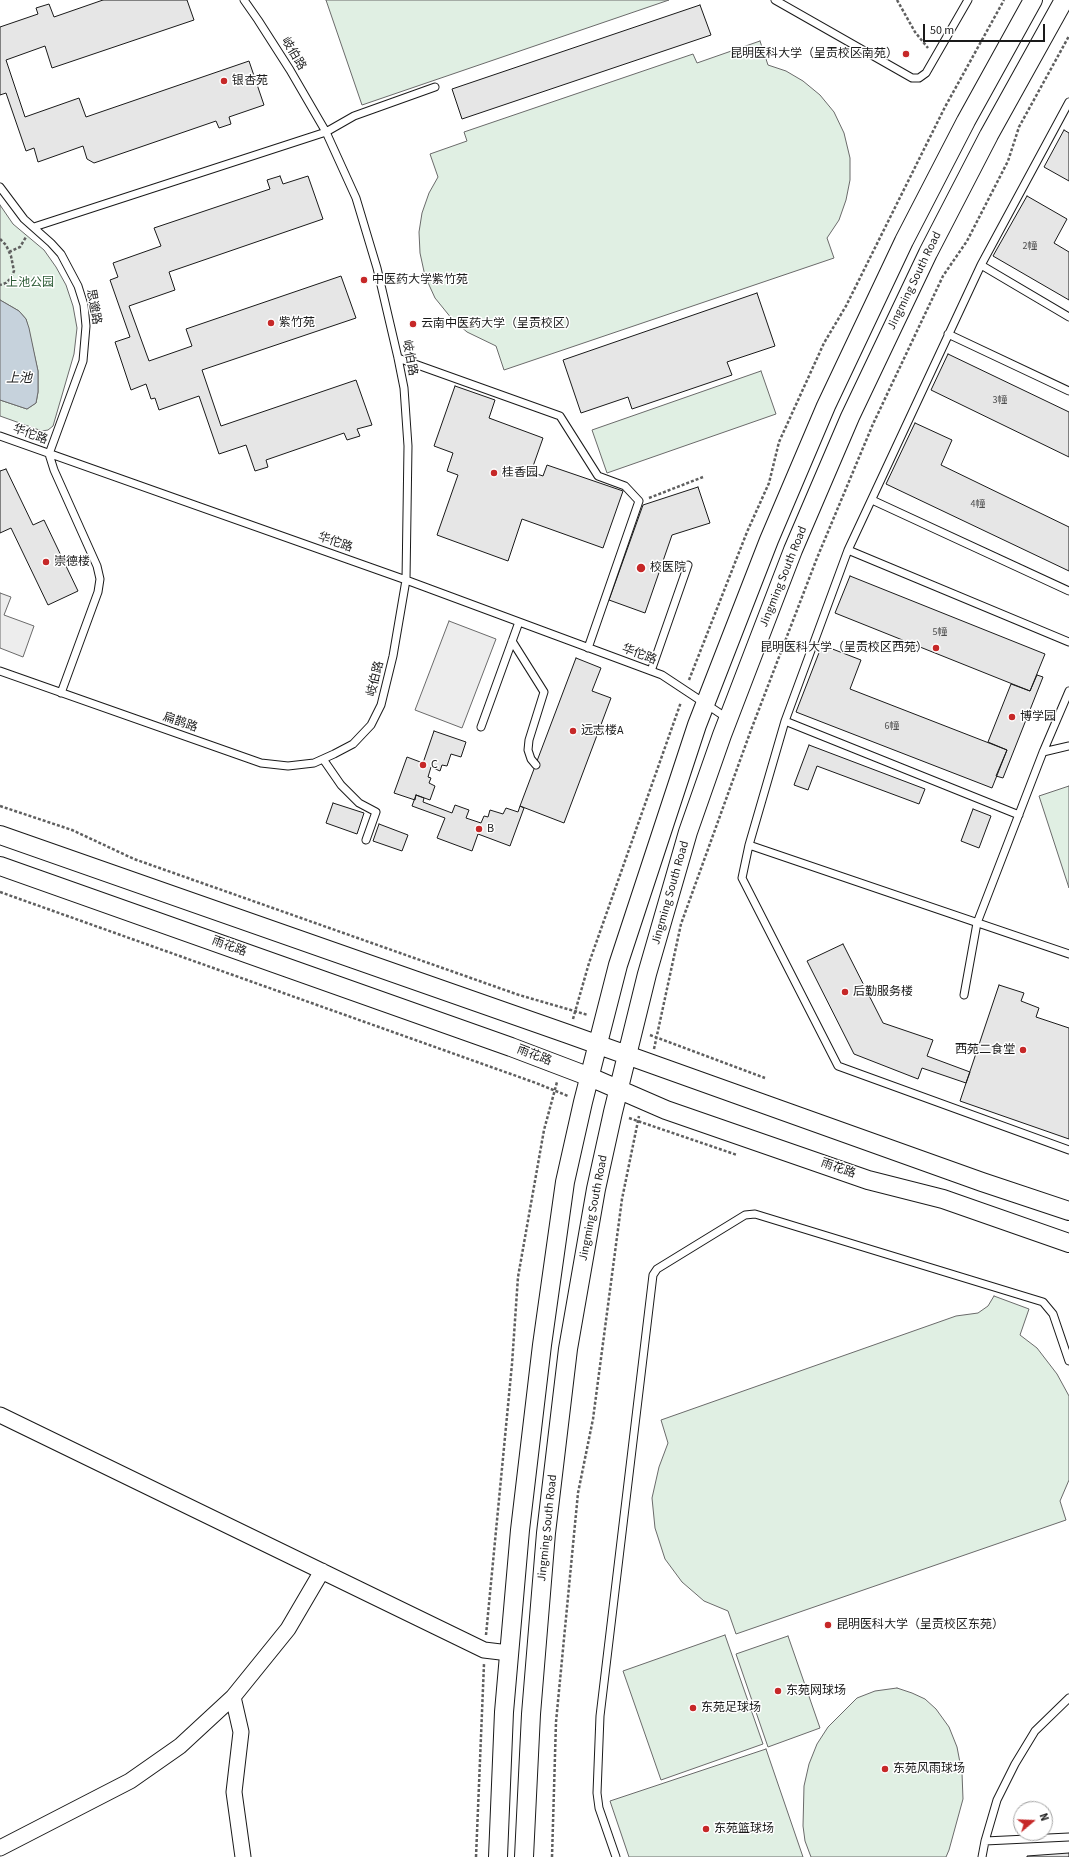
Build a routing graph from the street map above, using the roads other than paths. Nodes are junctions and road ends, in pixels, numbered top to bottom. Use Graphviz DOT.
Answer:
graph roads {
  1 [pos="244,0"];
  2 [pos="775,0"];
  3 [pos="968,0"];
  4 [pos="1033,0"];
  5 [pos="1064,0"];
  6 [pos="435,88"];
  7 [pos="1069,102"];
  8 [pos="326,132"];
  9 [pos="0,187"];
  10 [pos="34,227"];
  11 [pos="981,265"];
  12 [pos="1069,317"];
  13 [pos="948,334"];
  14 [pos="398,358"];
  15 [pos="1069,391"];
  16 [pos="0,436"];
  17 [pos="49,454"];
  18 [pos="872,500"];
  19 [pos="848,550"];
  20 [pos="688,565"];
  21 [pos="406,580"];
  22 [pos="1069,591"];
  23 [pos="519,622"];
  24 [pos="512,642"];
  25 [pos="1069,642"];
  26 [pos="588,648"];
  27 [pos="0,671"];
  28 [pos="651,671"];
  29 [pos="1069,691"];
  30 [pos="61,693"];
  31 [pos="705,704"];
  32 [pos="728,719"];
  33 [pos="785,721"];
  34 [pos="481,727"];
  35 [pos="353,744"];
  36 [pos="1069,746"];
  37 [pos="1043,752"];
  38 [pos="324,759"];
  39 [pos="536,765"];
  40 [pos="1019,816"];
  41 [pos="0,836"];
  42 [pos="366,840"];
  43 [pos="749,845"];
  44 [pos="0,866"];
  45 [pos="978,923"];
  46 [pos="1069,954"];
  47 [pos="964,995"];
  48 [pos="598,1045"];
  49 [pos="628,1056"];
  50 [pos="590,1078"];
  51 [pos="619,1090"];
  52 [pos="1069,1150"];
  53 [pos="1069,1211"];
  54 [pos="1069,1243"];
  55 [pos="1069,1361"];
  56 [pos="0,1415"];
  57 [pos="322,1571"];
  58 [pos="509,1653"];
  59 [pos="233,1697"];
  60 [pos="1069,1698"];
  61 [pos="1069,1837"];
  62 [pos="985,1842"];
  63 [pos="0,1848"];
  64 [pos="243,1857"];
  65 [pos="498,1857"];
  66 [pos="524,1857"];
  67 [pos="616,1857"];
  68 [pos="982,1857"];
  1 -- 8 [label="lane, 岐伯路"];
  2 -- 3 [label="lane"];
  4 -- 31 [label="street"];
  5 -- 32 [label="street, Jingming South Road"];
  6 -- 8 [label="lane"];
  7 -- 11 [label="lane"];
  8 -- 10 [label="lane"];
  8 -- 14 [label="lane, 岐伯路"];
  9 -- 10 [label="lane, 思邈路"];
  10 -- 17 [label="lane, 思邈路"];
  11 -- 12 [label="lane"];
  11 -- 13 [label="lane"];
  13 -- 15 [label="lane"];
  13 -- 18 [label="lane"];
  14 -- 21 [label="lane, 岐伯路"];
  14 -- 26 [label="lane"];
  16 -- 17 [label="lane, 华佗路"];
  17 -- 21 [label="lane, 华佗路"];
  17 -- 30 [label="lane"];
  18 -- 19 [label="lane"];
  18 -- 22 [label="lane"];
  19 -- 25 [label="lane"];
  19 -- 33 [label="lane"];
  20 -- 28 [label="lane"];
  21 -- 23 [label="lane, 华佗路"];
  21 -- 35 [label="lane, 岐伯路"];
  23 -- 24 [label="lane"];
  23 -- 26 [label="lane, 华佗路"];
  24 -- 34 [label="lane"];
  24 -- 39 [label="lane"];
  26 -- 28 [label="lane, 华佗路"];
  27 -- 30 [label="lane, 扁鹊路"];
  28 -- 31 [label="lane, 华佗路"];
  29 -- 37 [label="lane"];
  30 -- 38 [label="lane, 扁鹊路"];
  31 -- 32 [label="lane, 华佗路"];
  31 -- 48 [label="street"];
  32 -- 49 [label="street, Jingming South Road"];
  33 -- 40 [label="lane"];
  33 -- 43 [label="lane"];
  35 -- 38 [label="lane, 扁鹊路"];
  36 -- 37 [label="lane"];
  37 -- 40 [label="lane"];
  38 -- 42 [label="lane"];
  40 -- 45 [label="lane"];
  41 -- 48 [label="street"];
  43 -- 45 [label="lane"];
  43 -- 52 [label="lane"];
  44 -- 50 [label="street, 雨花路"];
  45 -- 46 [label="lane"];
  45 -- 47 [label="lane"];
  48 -- 49 [label="street"];
  48 -- 50 [label="street"];
  49 -- 51 [label="street, Jingming South Road"];
  49 -- 53 [label="street"];
  50 -- 51 [label="street, 雨花路"];
  50 -- 58 [label="street"];
  51 -- 54 [label="street, 雨花路"];
  51 -- 66 [label="street, Jingming South Road"];
  55 -- 67 [label="lane"];
  56 -- 57 [label="street"];
  57 -- 58 [label="street"];
  57 -- 59 [label="street"];
  58 -- 65 [label="street"];
  59 -- 63 [label="street"];
  59 -- 64 [label="street"];
  60 -- 62 [label="lane"];
  61 -- 62 [label="lane"];
  62 -- 68 [label="lane"];
}
